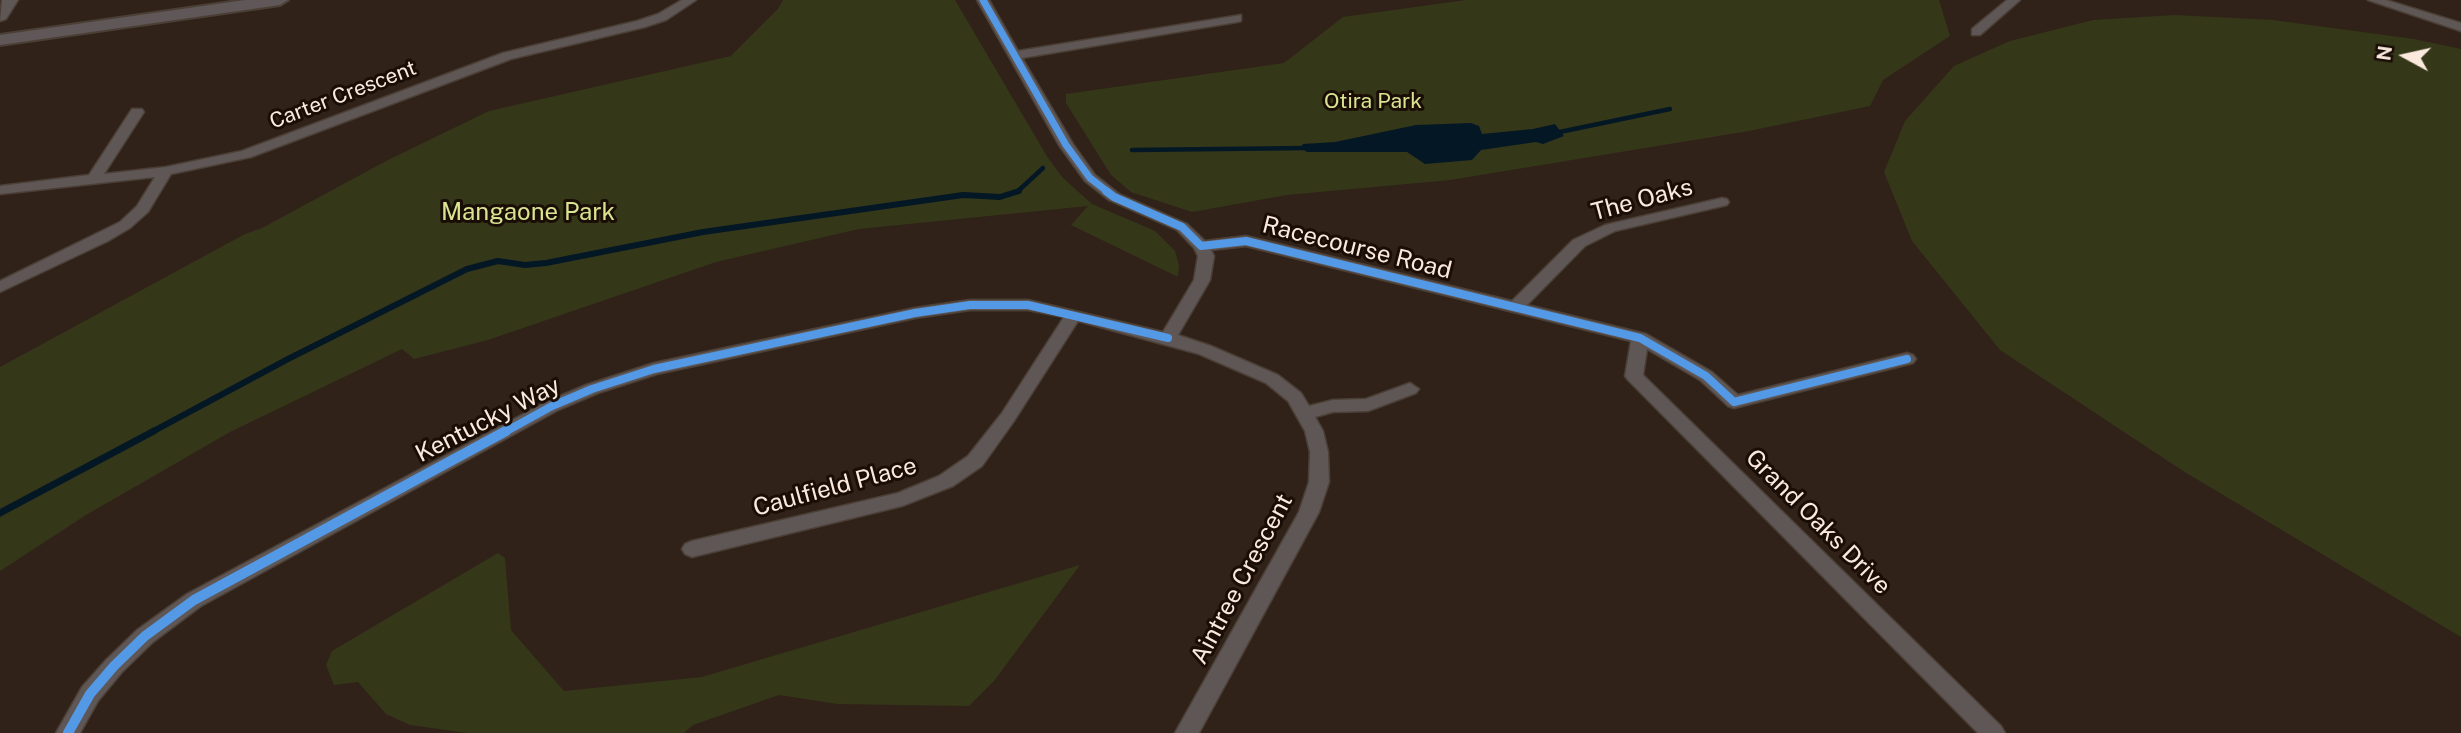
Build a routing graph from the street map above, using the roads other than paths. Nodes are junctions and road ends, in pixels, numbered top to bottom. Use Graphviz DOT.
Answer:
graph roads {
  1 [pos="10,0"];
  2 [pos="280,0"];
  3 [pos="690,0"];
  4 [pos="983,0"];
  5 [pos="2014,0"];
  6 [pos="2374,0"];
  7 [pos="0,16"];
  8 [pos="1237,18"];
  9 [pos="2461,27"];
  10 [pos="1976,32"];
  11 [pos="0,40"];
  12 [pos="1015,55"];
  13 [pos="137,112"];
  14 [pos="166,171"];
  15 [pos="93,180"];
  16 [pos="0,190"];
  17 [pos="1722,202"];
  18 [pos="1202,246"];
  19 [pos="0,288"];
  20 [pos="1517,306"];
  21 [pos="1074,314"];
  22 [pos="1168,338"];
  23 [pos="1640,338"];
  24 [pos="1908,359"];
  25 [pos="1410,389"];
  26 [pos="1306,413"];
  27 [pos="692,550"];
  28 [pos="68,733"];
  29 [pos="1187,733"];
  30 [pos="1993,733"];
  1 -- 7 [label="street"];
  2 -- 11 [label="main road"];
  3 -- 14 [label="street, Carter Crescent"];
  4 -- 12 [label="street"];
  5 -- 10 [label="street"];
  6 -- 9 [label="street"];
  8 -- 12 [label="street"];
  12 -- 18 [label="street"];
  13 -- 15 [label="street"];
  14 -- 15 [label="street, Carter Crescent"];
  14 -- 19 [label="street"];
  15 -- 16 [label="street, Carter Crescent"];
  17 -- 20 [label="street, The Oaks"];
  18 -- 20 [label="street, Racecourse Road"];
  18 -- 22 [label="street"];
  20 -- 23 [label="street, Racecourse Road"];
  21 -- 22 [label="street, Kentucky Way"];
  21 -- 27 [label="street, Caulfield Place"];
  21 -- 28 [label="street, Kentucky Way"];
  22 -- 26 [label="street, Aintree Crescent"];
  23 -- 24 [label="street, Racecourse Road"];
  23 -- 30 [label="street, Grand Oaks Drive"];
  25 -- 26 [label="street"];
  26 -- 29 [label="street, Aintree Crescent"];
}
